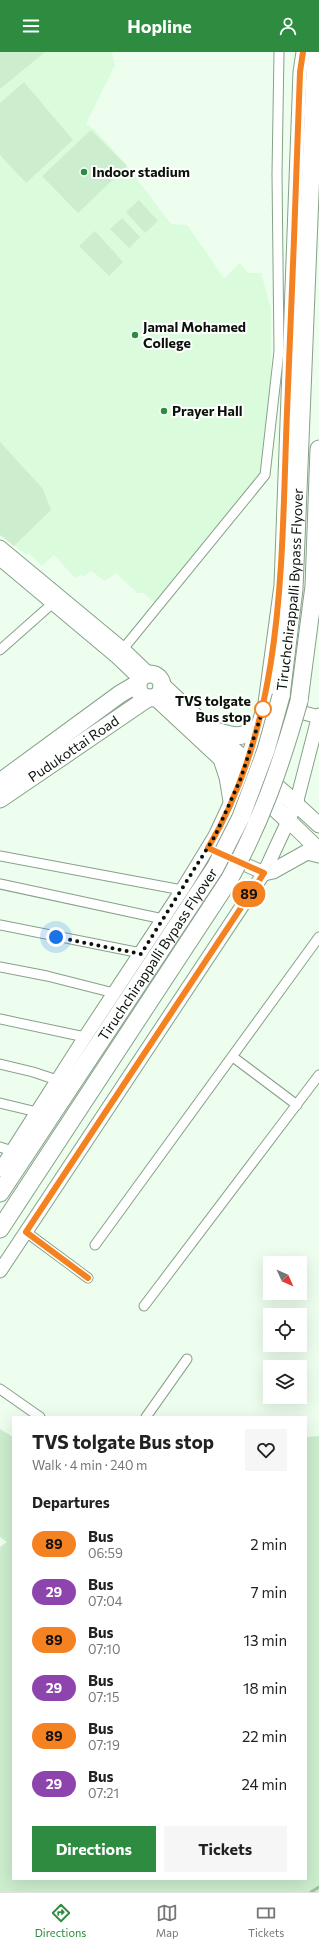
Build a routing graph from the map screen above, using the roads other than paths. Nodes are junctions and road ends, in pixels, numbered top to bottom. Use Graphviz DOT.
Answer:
graph roads {
  1 [pos="280,52"];
  2 [pos="303,52"];
  3 [pos="318,52"];
  4 [pos="319,449"];
  5 [pos="0,547"];
  6 [pos="0,559"];
  7 [pos="27,574"];
  8 [pos="53,603"];
  9 [pos="0,650"];
  10 [pos="120,653"];
  11 [pos="142,679"];
  12 [pos="155,693"];
  13 [pos="264,703"];
  14 [pos="183,714"];
  15 [pos="319,716"];
  16 [pos="208,728"];
  17 [pos="257,728"];
  18 [pos="222,760"];
  19 [pos="247,762"];
  20 [pos="241,778"];
  21 [pos="0,782"];
  22 [pos="0,800"];
  23 [pos="232,801"];
  24 [pos="296,804"];
  25 [pos="289,821"];
  26 [pos="319,824"];
  27 [pos="208,848"];
  28 [pos="319,850"];
  29 [pos="319,855"];
  30 [pos="0,856"];
  31 [pos="264,873"];
  32 [pos="0,884"];
  33 [pos="182,890"];
  34 [pos="163,919"];
  35 [pos="0,925"];
  36 [pos="319,937"];
  37 [pos="141,954"];
  38 [pos="0,967"];
  39 [pos="114,993"];
  40 [pos="0,1019"];
  41 [pos="84,1037"];
  42 [pos="233,1057"];
  43 [pos="0,1064"];
  44 [pos="319,1075"];
  45 [pos="57,1080"];
  46 [pos="0,1103"];
  47 [pos="297,1104"];
  48 [pos="37,1112"];
  49 [pos="6,1149"];
  50 [pos="0,1170"];
  51 [pos="0,1193"];
  52 [pos="0,1228"];
  53 [pos="26,1232"];
  54 [pos="96,1246"];
  55 [pos="0,1271"];
  56 [pos="88,1278"];
  57 [pos="144,1306"];
  58 [pos="187,1358"];
  59 [pos="0,1389"];
  60 [pos="39,1416"];
  61 [pos="147,1416"];
  1 -- 10 [label="street"];
  2 -- 13 [label="street"];
  3 -- 51 [label="highway, Tiruchchirappalli Bypass Flyover, bridge"];
  4 -- 52 [label="highway, Tiruchchirappalli Bypass Flyover, bridge"];
  5 -- 7 [label="street"];
  6 -- 7 [label="street"];
  7 -- 8 [label="street"];
  7 -- 10 [label="street"];
  8 -- 9 [label="street"];
  8 -- 10 [label="street"];
  10 -- 11 [label="street"];
  11 -- 12 [label="highway"];
  11 -- 12 [label="highway"];
  11 -- 21 [label="highway"];
  12 -- 14 [label="highway"];
  12 -- 22 [label="highway, Pudukottai Road"];
  13 -- 15 [label="street"];
  13 -- 17 [label="street"];
  14 -- 16 [label="highway"];
  14 -- 18 [label="highway"];
  15 -- 24 [label="street"];
  16 -- 17 [label="highway"];
  16 -- 19 [label="highway"];
  17 -- 19 [label="street"];
  18 -- 20 [label="highway"];
  18 -- 23 [label="highway"];
  19 -- 20 [label="street"];
  19 -- 24 [label="highway"];
  20 -- 23 [label="street"];
  20 -- 25 [label="highway"];
  23 -- 27 [label="street"];
  24 -- 25 [label="street"];
  24 -- 26 [label="main road"];
  25 -- 28 [label="main road"];
  25 -- 31 [label="street"];
  27 -- 31 [label="street"];
  27 -- 33 [label="street"];
  29 -- 31 [label="main road"];
  30 -- 33 [label="street"];
  31 -- 53 [label="street"];
  32 -- 34 [label="street"];
  33 -- 34 [label="street"];
  34 -- 37 [label="street"];
  35 -- 37 [label="street"];
  36 -- 42 [label="street"];
  37 -- 39 [label="street"];
  38 -- 39 [label="street"];
  39 -- 41 [label="street"];
  40 -- 41 [label="street"];
  41 -- 45 [label="street"];
  42 -- 47 [label="street"];
  42 -- 54 [label="street"];
  43 -- 45 [label="street"];
  44 -- 47 [label="street"];
  45 -- 48 [label="street"];
  46 -- 48 [label="street"];
  47 -- 57 [label="street"];
  48 -- 49 [label="street"];
  49 -- 50 [label="street"];
  53 -- 55 [label="street"];
  53 -- 56 [label="street"];
  58 -- 61 [label="street"];
  59 -- 60 [label="street"];
}
